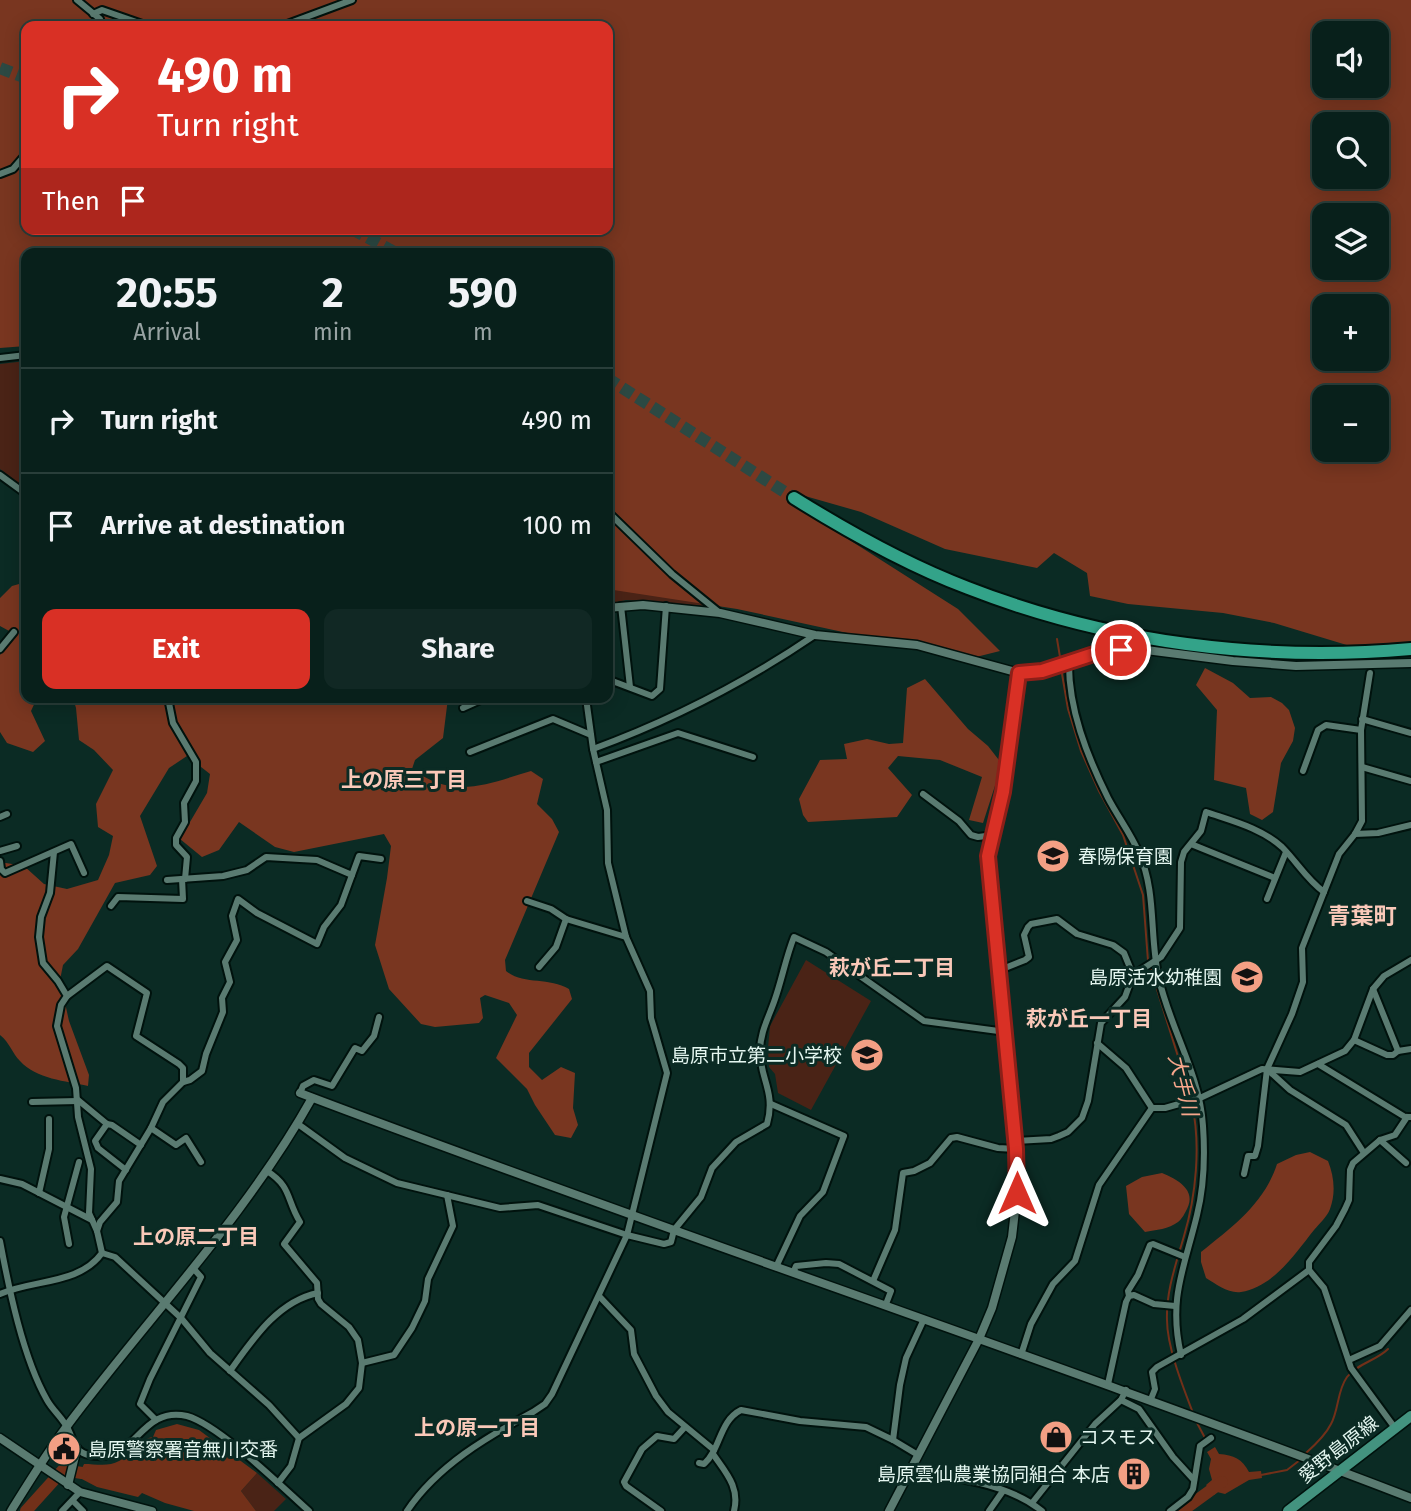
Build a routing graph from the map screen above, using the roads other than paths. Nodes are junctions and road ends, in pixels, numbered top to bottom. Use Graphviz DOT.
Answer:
graph roads {
  1 [pos="77,0"];
  2 [pos="352,0"];
  3 [pos="93,14"];
  4 [pos="101,21"];
  5 [pos="134,21"];
  6 [pos="295,21"];
  7 [pos="21,160"];
  8 [pos="0,174"];
  9 [pos="21,356"];
  10 [pos="0,358"];
  11 [pos="0,475"];
  12 [pos="21,490"];
  13 [pos="794,498"];
  14 [pos="613,517"];
  15 [pos="621,606"];
  16 [pos="613,607"];
  17 [pos="666,607"];
  18 [pos="720,613"];
  19 [pos="14,632"];
  20 [pos="815,635"];
  21 [pos="0,649"];
  22 [pos="1411,649"];
  23 [pos="1067,662"];
  24 [pos="1411,663"];
  25 [pos="1019,673"];
  26 [pos="1370,673"];
  27 [pos="613,682"];
  28 [pos="630,687"];
  29 [pos="169,703"];
  30 [pos="474,703"];
  31 [pos="587,703"];
  32 [pos="463,708"];
  33 [pos="1362,719"];
  34 [pos="1361,730"];
  35 [pos="1411,733"];
  36 [pos="591,735"];
  37 [pos="593,748"];
  38 [pos="470,752"];
  39 [pos="753,757"];
  40 [pos="596,762"];
  41 [pos="1362,767"];
  42 [pos="1303,771"];
  43 [pos="1411,782"];
  44 [pos="923,794"];
  45 [pos="1411,825"];
  46 [pos="1355,834"];
  47 [pos="994,835"];
  48 [pos="1191,844"];
  49 [pos="17,846"];
  50 [pos="0,851"];
  51 [pos="54,852"];
  52 [pos="1286,852"];
  53 [pos="381,859"];
  54 [pos="0,861"];
  55 [pos="84,873"];
  56 [pos="352,875"];
  57 [pos="1275,878"];
  58 [pos="184,879"];
  59 [pos="167,880"];
  60 [pos="1324,892"];
  61 [pos="1267,899"];
  62 [pos="527,901"];
  63 [pos="111,906"];
  64 [pos="566,919"];
  65 [pos="626,937"];
  66 [pos="1411,960"];
  67 [pos="1151,964"];
  68 [pos="539,967"];
  69 [pos="1000,970"];
  70 [pos="1133,975"];
  71 [pos="1373,989"];
  72 [pos="67,996"];
  73 [pos="380,1017"];
  74 [pos="1006,1032"];
  75 [pos="1354,1040"];
  76 [pos="1097,1043"];
  77 [pos="1411,1049"];
  78 [pos="1398,1051"];
  79 [pos="1318,1064"];
  80 [pos="1266,1069"];
  81 [pos="183,1082"];
  82 [pos="300,1094"];
  83 [pos="312,1098"];
  84 [pos="1198,1099"];
  85 [pos="78,1100"];
  86 [pos="32,1102"];
  87 [pos="771,1104"];
  88 [pos="1152,1108"];
  89 [pos="1409,1117"];
  90 [pos="49,1119"];
  91 [pos="107,1124"];
  92 [pos="298,1124"];
  93 [pos="151,1128"];
  94 [pos="1380,1140"];
  95 [pos="141,1145"];
  96 [pos="1016,1145"];
  97 [pos="1364,1153"];
  98 [pos="79,1162"];
  99 [pos="201,1162"];
  100 [pos="1406,1163"];
  101 [pos="126,1170"];
  102 [pos="267,1171"];
  103 [pos="1244,1174"];
  104 [pos="0,1179"];
  105 [pos="38,1193"];
  106 [pos="447,1195"];
  107 [pos="67,1207"];
  108 [pos="632,1215"];
  109 [pos="92,1220"];
  110 [pos="674,1230"];
  111 [pos="97,1231"];
  112 [pos="626,1235"];
  113 [pos="0,1241"];
  114 [pos="69,1244"];
  115 [pos="102,1252"];
  116 [pos="1181,1255"];
  117 [pos="776,1267"];
  118 [pos="193,1268"];
  119 [pos="1309,1270"];
  120 [pos="793,1273"];
  121 [pos="873,1281"];
  122 [pos="9,1290"];
  123 [pos="318,1293"];
  124 [pos="0,1294"];
  125 [pos="599,1296"];
  126 [pos="1129,1296"];
  127 [pos="165,1303"];
  128 [pos="886,1304"];
  129 [pos="1170,1306"];
  130 [pos="1411,1310"];
  131 [pos="181,1318"];
  132 [pos="924,1318"];
  133 [pos="979,1339"];
  134 [pos="1021,1355"];
  135 [pos="1177,1358"];
  136 [pos="362,1363"];
  137 [pos="1350,1364"];
  138 [pos="230,1371"];
  139 [pos="1108,1384"];
  140 [pos="1126,1390"];
  141 [pos="1151,1399"];
  142 [pos="1121,1400"];
  143 [pos="1411,1416"];
  144 [pos="156,1420"];
  145 [pos="685,1426"];
  146 [pos="66,1427"];
  147 [pos="1395,1428"];
  148 [pos="0,1438"];
  149 [pos="299,1438"];
  150 [pos="1211,1438"];
  151 [pos="893,1440"];
  152 [pos="77,1448"];
  153 [pos="713,1452"];
  154 [pos="918,1455"];
  155 [pos="699,1463"];
  156 [pos="40,1465"];
  157 [pos="1339,1470"];
  158 [pos="908,1473"];
  159 [pos="1195,1480"];
  160 [pos="65,1483"];
  161 [pos="278,1483"];
  162 [pos="1003,1491"];
  163 [pos="79,1492"];
  164 [pos="1411,1498"];
  165 [pos="73,1501"];
  166 [pos="1032,1503"];
  167 [pos="11,1511"];
  168 [pos="62,1511"];
  169 [pos="83,1511"];
  170 [pos="152,1511"];
  171 [pos="309,1511"];
  172 [pos="407,1511"];
  173 [pos="661,1511"];
  174 [pos="734,1511"];
  175 [pos="889,1511"];
  176 [pos="989,1511"];
  177 [pos="1042,1511"];
  178 [pos="1170,1511"];
  179 [pos="1288,1511"];
  1 -- 3 [label="street"];
  2 -- 6 [label="street"];
  3 -- 4 [label="street"];
  3 -- 5 [label="street"];
  7 -- 8 [label="street"];
  9 -- 10 [label="street"];
  11 -- 12 [label="street"];
  13 -- 22 [label="highway"];
  14 -- 18 [label="street"];
  15 -- 16 [label="street"];
  15 -- 17 [label="street"];
  15 -- 28 [label="street"];
  17 -- 18 [label="street"];
  17 -- 28 [label="street"];
  18 -- 20 [label="street"];
  19 -- 21 [label="street"];
  20 -- 25 [label="street"];
  20 -- 37 [label="street"];
  23 -- 24 [label="street"];
  23 -- 25 [label="street"];
  23 -- 67 [label="street"];
  25 -- 47 [label="street"];
  26 -- 33 [label="street"];
  27 -- 28 [label="street"];
  29 -- 58 [label="street"];
  30 -- 32 [label="street"];
  31 -- 36 [label="street"];
  33 -- 34 [label="street"];
  33 -- 35 [label="street"];
  34 -- 41 [label="street"];
  34 -- 42 [label="street"];
  36 -- 37 [label="street"];
  36 -- 38 [label="street"];
  37 -- 40 [label="street"];
  39 -- 40 [label="street"];
  40 -- 65 [label="street"];
  41 -- 43 [label="street"];
  41 -- 46 [label="street"];
  44 -- 47 [label="street"];
  45 -- 46 [label="street"];
  46 -- 60 [label="street"];
  47 -- 69 [label="street"];
  48 -- 52 [label="street"];
  48 -- 57 [label="street"];
  48 -- 67 [label="street"];
  49 -- 50 [label="street"];
  51 -- 54 [label="street"];
  51 -- 55 [label="street"];
  51 -- 72 [label="street"];
  52 -- 57 [label="street"];
  52 -- 60 [label="street"];
  53 -- 56 [label="street"];
  56 -- 58 [label="street"];
  56 -- 81 [label="street"];
  57 -- 61 [label="street"];
  58 -- 59 [label="street"];
  58 -- 63 [label="street"];
  60 -- 80 [label="street"];
  62 -- 64 [label="street"];
  64 -- 65 [label="street"];
  64 -- 68 [label="street"];
  65 -- 108 [label="street"];
  66 -- 71 [label="street"];
  67 -- 70 [label="street"];
  67 -- 84 [label="street"];
  69 -- 70 [label="street"];
  69 -- 74 [label="street"];
  70 -- 76 [label="street"];
  71 -- 75 [label="street"];
  71 -- 78 [label="street"];
  72 -- 81 [label="street"];
  72 -- 85 [label="street"];
  73 -- 82 [label="street"];
  74 -- 87 [label="street"];
  74 -- 96 [label="street"];
  75 -- 78 [label="street"];
  75 -- 79 [label="street"];
  76 -- 88 [label="street"];
  76 -- 96 [label="street"];
  77 -- 78 [label="street"];
  79 -- 80 [label="street"];
  79 -- 89 [label="street"];
  80 -- 84 [label="street"];
  80 -- 97 [label="street"];
  80 -- 103 [label="street"];
  81 -- 93 [label="street"];
  82 -- 83 [label="street"];
  83 -- 92 [label="street"];
  83 -- 108 [label="street"];
  84 -- 88 [label="street"];
  84 -- 116 [label="street"];
  85 -- 86 [label="street"];
  85 -- 91 [label="street"];
  85 -- 109 [label="street"];
  87 -- 110 [label="street"];
  87 -- 117 [label="street"];
  88 -- 134 [label="street"];
  89 -- 94 [label="street"];
  90 -- 105 [label="street"];
  91 -- 95 [label="street"];
  91 -- 101 [label="street"];
  92 -- 102 [label="street"];
  92 -- 106 [label="street"];
  93 -- 95 [label="street"];
  93 -- 99 [label="street"];
  94 -- 97 [label="street"];
  94 -- 100 [label="street"];
  95 -- 101 [label="street"];
  96 -- 121 [label="street"];
  96 -- 133 [label="street"];
  97 -- 119 [label="street"];
  98 -- 107 [label="street"];
  101 -- 111 [label="street"];
  102 -- 118 [label="street"];
  102 -- 123 [label="street"];
  104 -- 105 [label="street"];
  105 -- 107 [label="street"];
  106 -- 112 [label="street"];
  106 -- 136 [label="street"];
  107 -- 109 [label="street"];
  107 -- 114 [label="street"];
  108 -- 110 [label="street"];
  108 -- 112 [label="street"];
  109 -- 111 [label="street"];
  110 -- 112 [label="street"];
  110 -- 117 [label="street"];
  111 -- 115 [label="street"];
  112 -- 125 [label="street"];
  113 -- 122 [label="street"];
  115 -- 122 [label="street"];
  115 -- 127 [label="street"];
  116 -- 126 [label="street"];
  116 -- 129 [label="street"];
  117 -- 120 [label="street"];
  118 -- 127 [label="street"];
  118 -- 131 [label="street"];
  119 -- 135 [label="street"];
  119 -- 137 [label="street"];
  120 -- 121 [label="street"];
  120 -- 128 [label="street"];
  121 -- 128 [label="street"];
  122 -- 124 [label="street"];
  122 -- 146 [label="street"];
  123 -- 136 [label="street"];
  123 -- 138 [label="street"];
  125 -- 145 [label="street"];
  125 -- 172 [label="street"];
  126 -- 129 [label="street"];
  126 -- 139 [label="street"];
  127 -- 131 [label="street"];
  127 -- 146 [label="street"];
  128 -- 132 [label="street"];
  129 -- 135 [label="street"];
  130 -- 137 [label="street"];
  131 -- 138 [label="street"];
  131 -- 144 [label="street"];
  132 -- 133 [label="street"];
  132 -- 151 [label="street"];
  133 -- 134 [label="street"];
  133 -- 154 [label="street"];
  134 -- 139 [label="street"];
  135 -- 141 [label="street"];
  136 -- 149 [label="street"];
  137 -- 147 [label="street"];
  138 -- 149 [label="street"];
  139 -- 140 [label="street"];
  140 -- 141 [label="street"];
  140 -- 142 [label="street"];
  141 -- 157 [label="street"];
  142 -- 159 [label="street"];
  142 -- 166 [label="street"];
  143 -- 147 [label="main road, 愛野島原線"];
  144 -- 152 [label="street"];
  144 -- 161 [label="street"];
  145 -- 153 [label="street"];
  145 -- 173 [label="street"];
  146 -- 152 [label="street"];
  146 -- 156 [label="street"];
  147 -- 157 [label="main road, 愛野島原線"];
  148 -- 156 [label="street"];
  149 -- 161 [label="street"];
  150 -- 159 [label="street"];
  151 -- 153 [label="street"];
  151 -- 154 [label="street"];
  152 -- 160 [label="street"];
  153 -- 155 [label="street"];
  153 -- 174 [label="street"];
  154 -- 158 [label="street"];
  156 -- 160 [label="street"];
  156 -- 167 [label="street"];
  157 -- 164 [label="street"];
  157 -- 179 [label="main road, 愛野島原線"];
  158 -- 162 [label="street"];
  158 -- 175 [label="street"];
  159 -- 178 [label="street"];
  160 -- 163 [label="street"];
  161 -- 171 [label="street"];
  162 -- 166 [label="street"];
  162 -- 176 [label="street"];
  163 -- 165 [label="street"];
  163 -- 170 [label="street"];
  165 -- 168 [label="street"];
  165 -- 169 [label="street"];
  166 -- 177 [label="street"];
}
